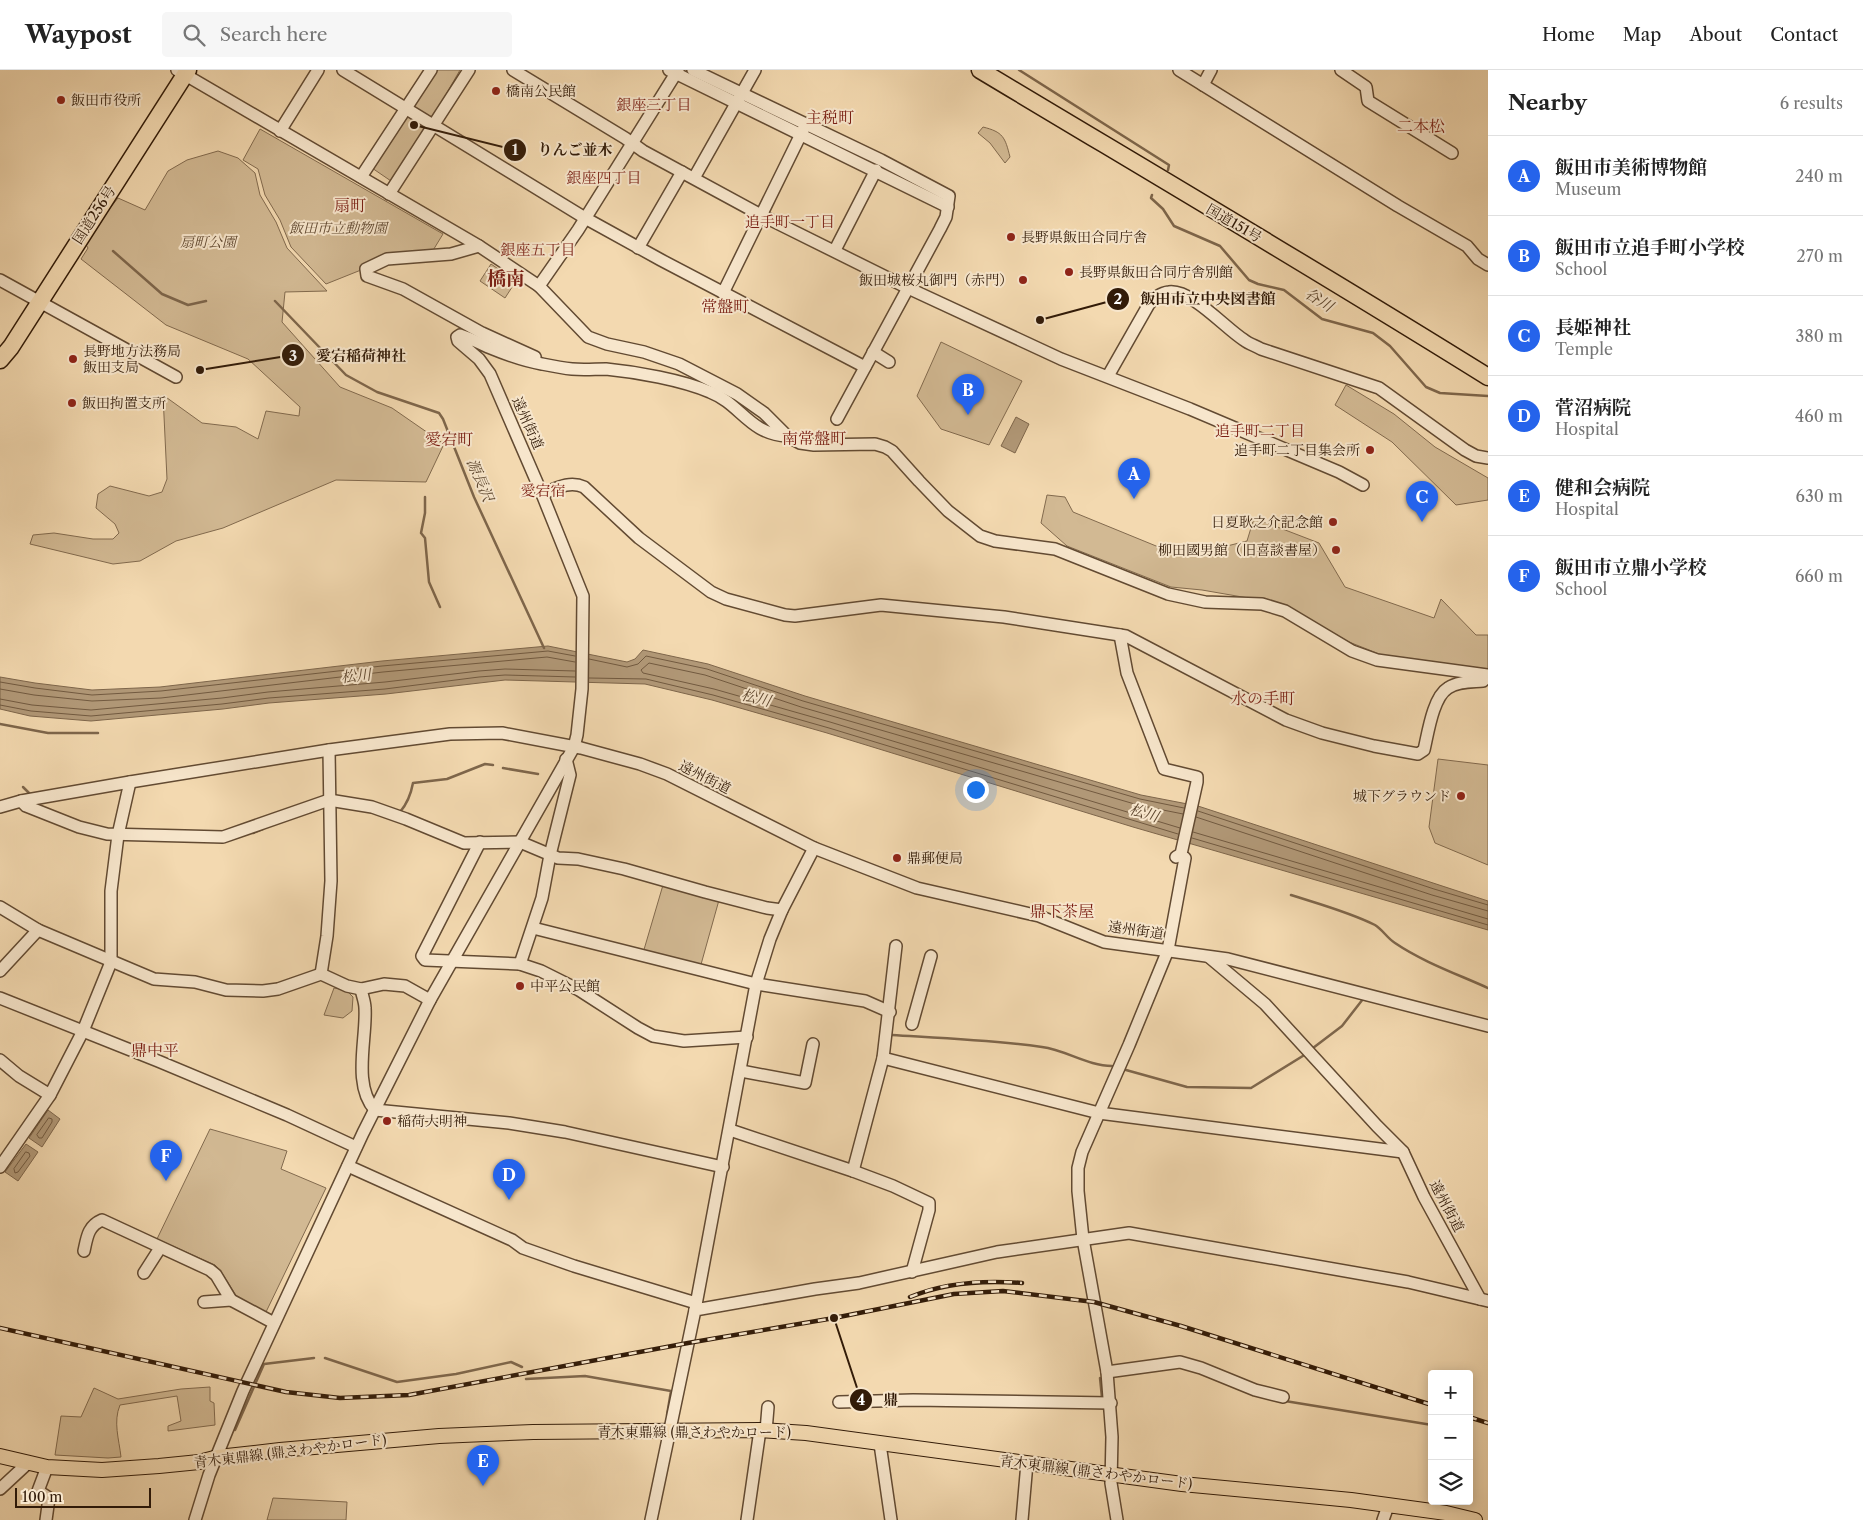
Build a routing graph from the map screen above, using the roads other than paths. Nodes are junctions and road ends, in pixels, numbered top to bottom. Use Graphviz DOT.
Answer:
graph roads {
  1 [pos="318,70"];
  2 [pos="343,70"];
  3 [pos="431,70"];
  4 [pos="468,70"];
  5 [pos="514,70"];
  6 [pos="693,70"];
  7 [pos="755,70"];
  8 [pos="980,70"];
  9 [pos="1179,70"];
  10 [pos="1211,70"];
  11 [pos="1341,70"];
  12 [pos="674,71"];
  13 [pos="183,72"];
  14 [pos="1202,85"];
  15 [pos="738,98"];
  16 [pos="405,108"];
  17 [pos="433,126"];
  18 [pos="803,129"];
  19 [pos="280,131"];
  20 [pos="632,144"];
  21 [pos="1452,153"];
  22 [pos="876,170"];
  23 [pos="682,172"];
  24 [pos="361,177"];
  25 [pos="694,178"];
  26 [pos="389,194"];
  27 [pos="949,202"];
  28 [pos="761,214"];
  29 [pos="585,218"];
  30 [pos="479,246"];
  31 [pos="638,248"];
  32 [pos="836,250"];
  33 [pos="1488,265"];
  34 [pos="0,280"];
  35 [pos="539,286"];
  36 [pos="908,288"];
  37 [pos="723,293"];
  38 [pos="39,302"];
  39 [pos="873,352"];
  40 [pos="0,360"];
  41 [pos="889,362"];
  42 [pos="540,364"];
  43 [pos="865,367"];
  44 [pos="1108,376"];
  45 [pos="1488,377"];
  46 [pos="176,378"];
  47 [pos="837,419"];
  48 [pos="787,436"];
  49 [pos="1488,458"];
  50 [pos="1363,484"];
  51 [pos="542,494"];
  52 [pos="1120,635"];
  53 [pos="1488,675"];
  54 [pos="574,747"];
  55 [pos="329,750"];
  56 [pos="566,759"];
  57 [pos="130,782"];
  58 [pos="329,800"];
  59 [pos="21,801"];
  60 [pos="0,807"];
  61 [pos="118,835"];
  62 [pos="480,842"];
  63 [pos="520,842"];
  64 [pos="814,848"];
  65 [pos="550,855"];
  66 [pos="0,907"];
  67 [pos="782,910"];
  68 [pos="533,928"];
  69 [pos="38,930"];
  70 [pos="896,946"];
  71 [pos="1168,950"];
  72 [pos="1208,955"];
  73 [pos="931,956"];
  74 [pos="111,962"];
  75 [pos="451,962"];
  76 [pos="520,964"];
  77 [pos="0,971"];
  78 [pos="321,974"];
  79 [pos="756,984"];
  80 [pos="361,989"];
  81 [pos="0,998"];
  82 [pos="430,1000"];
  83 [pos="623,1004"];
  84 [pos="890,1012"];
  85 [pos="618,1015"];
  86 [pos="912,1024"];
  87 [pos="1488,1026"];
  88 [pos="83,1031"];
  89 [pos="747,1038"];
  90 [pos="813,1044"];
  91 [pos="883,1058"];
  92 [pos="0,1060"];
  93 [pos="740,1071"];
  94 [pos="50,1095"];
  95 [pos="375,1110"];
  96 [pos="1098,1113"];
  97 [pos="730,1130"];
  98 [pos="356,1147"];
  99 [pos="1403,1152"];
  100 [pos="348,1166"];
  101 [pos="0,1167"];
  102 [pos="722,1167"];
  103 [pos="853,1171"];
  104 [pos="1083,1239"];
  105 [pos="160,1248"];
  106 [pos="84,1251"];
  107 [pos="912,1272"];
  108 [pos="144,1273"];
  109 [pos="231,1300"];
  110 [pos="1484,1300"];
  111 [pos="204,1302"];
  112 [pos="696,1307"];
  113 [pos="274,1323"];
  114 [pos="1107,1372"];
  115 [pos="1283,1397"];
  116 [pos="839,1402"];
  117 [pos="1110,1404"];
  118 [pos="768,1407"];
  119 [pos="763,1431"];
  120 [pos="669,1432"];
  121 [pos="880,1444"];
  122 [pos="0,1456"];
  123 [pos="218,1457"];
  124 [pos="28,1463"];
  125 [pos="1027,1463"];
  126 [pos="48,1467"];
  127 [pos="1111,1474"];
  128 [pos="0,1489"];
  129 [pos="1388,1506"];
  130 [pos="1446,1517"];
  131 [pos="46,1520"];
  132 [pos="195,1520"];
  133 [pos="650,1520"];
  134 [pos="747,1520"];
  135 [pos="891,1520"];
  136 [pos="1022,1520"];
  137 [pos="1116,1520"];
  138 [pos="1383,1520"];
  139 [pos="1475,1520"];
  1 -- 19 [label="street"];
  2 -- 16 [label="street"];
  3 -- 16 [label="street"];
  4 -- 17 [label="street"];
  5 -- 20 [label="street"];
  6 -- 15 [label="street"];
  7 -- 15 [label="street"];
  8 -- 45 [label="highway, 国道151号"];
  9 -- 14 [label="street"];
  10 -- 14 [label="street"];
  11 -- 21 [label="street"];
  12 -- 15 [label="street"];
  12 -- 20 [label="street"];
  13 -- 19 [label="street"];
  13 -- 38 [label="highway, 国道256号"];
  14 -- 33 [label="street"];
  15 -- 18 [label="street"];
  15 -- 25 [label="street"];
  16 -- 17 [label="street"];
  16 -- 24 [label="street"];
  17 -- 26 [label="street"];
  17 -- 29 [label="street"];
  18 -- 22 [label="street"];
  18 -- 27 [label="street"];
  18 -- 28 [label="street"];
  19 -- 24 [label="street"];
  20 -- 23 [label="street"];
  20 -- 29 [label="street"];
  22 -- 27 [label="street"];
  22 -- 32 [label="street"];
  23 -- 25 [label="street"];
  23 -- 31 [label="street"];
  24 -- 26 [label="street"];
  25 -- 28 [label="street"];
  26 -- 30 [label="street"];
  27 -- 36 [label="street"];
  28 -- 32 [label="street"];
  28 -- 37 [label="street"];
  29 -- 31 [label="street"];
  29 -- 35 [label="street"];
  30 -- 35 [label="street"];
  30 -- 42 [label="street"];
  31 -- 37 [label="street"];
  32 -- 36 [label="street"];
  34 -- 38 [label="street"];
  35 -- 48 [label="street"];
  36 -- 39 [label="street"];
  36 -- 44 [label="street"];
  37 -- 43 [label="street"];
  38 -- 40 [label="highway, 国道256号"];
  38 -- 46 [label="street"];
  39 -- 41 [label="street"];
  39 -- 43 [label="street"];
  42 -- 48 [label="street"];
  42 -- 51 [label="street, 遠州街道"];
  43 -- 47 [label="street"];
  44 -- 49 [label="street"];
  44 -- 50 [label="street"];
  48 -- 53 [label="street"];
  51 -- 52 [label="street"];
  51 -- 54 [label="street, 遠州街道"];
  52 -- 53 [label="street"];
  52 -- 71 [label="street"];
  54 -- 55 [label="street"];
  54 -- 56 [label="street"];
  54 -- 64 [label="street, 遠州街道"];
  55 -- 57 [label="street"];
  55 -- 58 [label="street"];
  56 -- 63 [label="street"];
  56 -- 65 [label="street"];
  57 -- 59 [label="street"];
  57 -- 61 [label="street"];
  58 -- 61 [label="street"];
  58 -- 62 [label="street"];
  58 -- 78 [label="street"];
  59 -- 60 [label="street"];
  59 -- 61 [label="street"];
  61 -- 74 [label="street"];
  62 -- 63 [label="street"];
  62 -- 75 [label="street"];
  63 -- 65 [label="street"];
  63 -- 75 [label="street"];
  64 -- 67 [label="street"];
  64 -- 71 [label="street, 遠州街道"];
  65 -- 67 [label="street"];
  65 -- 68 [label="street"];
  66 -- 69 [label="street"];
  67 -- 79 [label="street"];
  68 -- 76 [label="street"];
  68 -- 79 [label="street"];
  69 -- 74 [label="street"];
  69 -- 77 [label="street"];
  70 -- 84 [label="street"];
  71 -- 72 [label="street, 遠州街道"];
  71 -- 96 [label="street"];
  72 -- 87 [label="street"];
  72 -- 99 [label="street, 遠州街道"];
  73 -- 86 [label="street"];
  74 -- 78 [label="street"];
  74 -- 88 [label="street"];
  75 -- 76 [label="street"];
  75 -- 82 [label="street"];
  76 -- 85 [label="street"];
  78 -- 80 [label="street"];
  79 -- 84 [label="street"];
  79 -- 89 [label="street"];
  80 -- 82 [label="street"];
  80 -- 95 [label="street"];
  81 -- 88 [label="street"];
  82 -- 95 [label="street"];
  83 -- 85 [label="street"];
  84 -- 91 [label="street"];
  85 -- 89 [label="street"];
  88 -- 94 [label="street"];
  88 -- 98 [label="street"];
  89 -- 93 [label="street"];
  90 -- 93 [label="street"];
  91 -- 96 [label="street"];
  91 -- 103 [label="street"];
  92 -- 94 [label="street"];
  93 -- 97 [label="street"];
  94 -- 101 [label="street"];
  95 -- 98 [label="street"];
  95 -- 102 [label="street"];
  96 -- 99 [label="street"];
  96 -- 104 [label="street"];
  97 -- 102 [label="street"];
  97 -- 103 [label="street"];
  98 -- 100 [label="street"];
  99 -- 110 [label="street, 遠州街道"];
  100 -- 112 [label="street"];
  100 -- 113 [label="street"];
  102 -- 112 [label="street"];
  103 -- 107 [label="street"];
  104 -- 107 [label="street"];
  104 -- 110 [label="street"];
  104 -- 114 [label="street"];
  105 -- 106 [label="street"];
  105 -- 108 [label="street"];
  105 -- 109 [label="street"];
  107 -- 112 [label="street"];
  109 -- 111 [label="street"];
  109 -- 113 [label="street"];
  112 -- 120 [label="street"];
  113 -- 123 [label="street"];
  114 -- 115 [label="street"];
  114 -- 117 [label="street"];
  116 -- 117 [label="street"];
  117 -- 127 [label="street"];
  118 -- 119 [label="street"];
  119 -- 120 [label="main road, 青木東鼎線 (鼎さわやかロード)"];
  119 -- 121 [label="main road, 青木東鼎線 (鼎さわやかロード)"];
  119 -- 134 [label="street"];
  120 -- 123 [label="main road, 青木東鼎線 (鼎さわやかロード)"];
  120 -- 133 [label="street"];
  121 -- 125 [label="main road, 青木東鼎線 (鼎さわやかロード)"];
  121 -- 135 [label="street"];
  122 -- 124 [label="main road, 青木東鼎線 (鼎さわやかロード)"];
  123 -- 126 [label="main road, 青木東鼎線 (鼎さわやかロード)"];
  123 -- 132 [label="street"];
  124 -- 126 [label="main road, 青木東鼎線 (鼎さわやかロード)"];
  124 -- 128 [label="street"];
  125 -- 127 [label="main road, 青木東鼎線 (鼎さわやかロード)"];
  125 -- 136 [label="street"];
  126 -- 131 [label="street"];
  127 -- 129 [label="main road, 青木東鼎線 (鼎さわやかロード)"];
  127 -- 137 [label="street"];
  129 -- 130 [label="main road, 青木東鼎線 (鼎さわやかロード)"];
  129 -- 138 [label="street"];
  130 -- 139 [label="main road, 青木東鼎線 (鼎さわやかロード)"];
}
